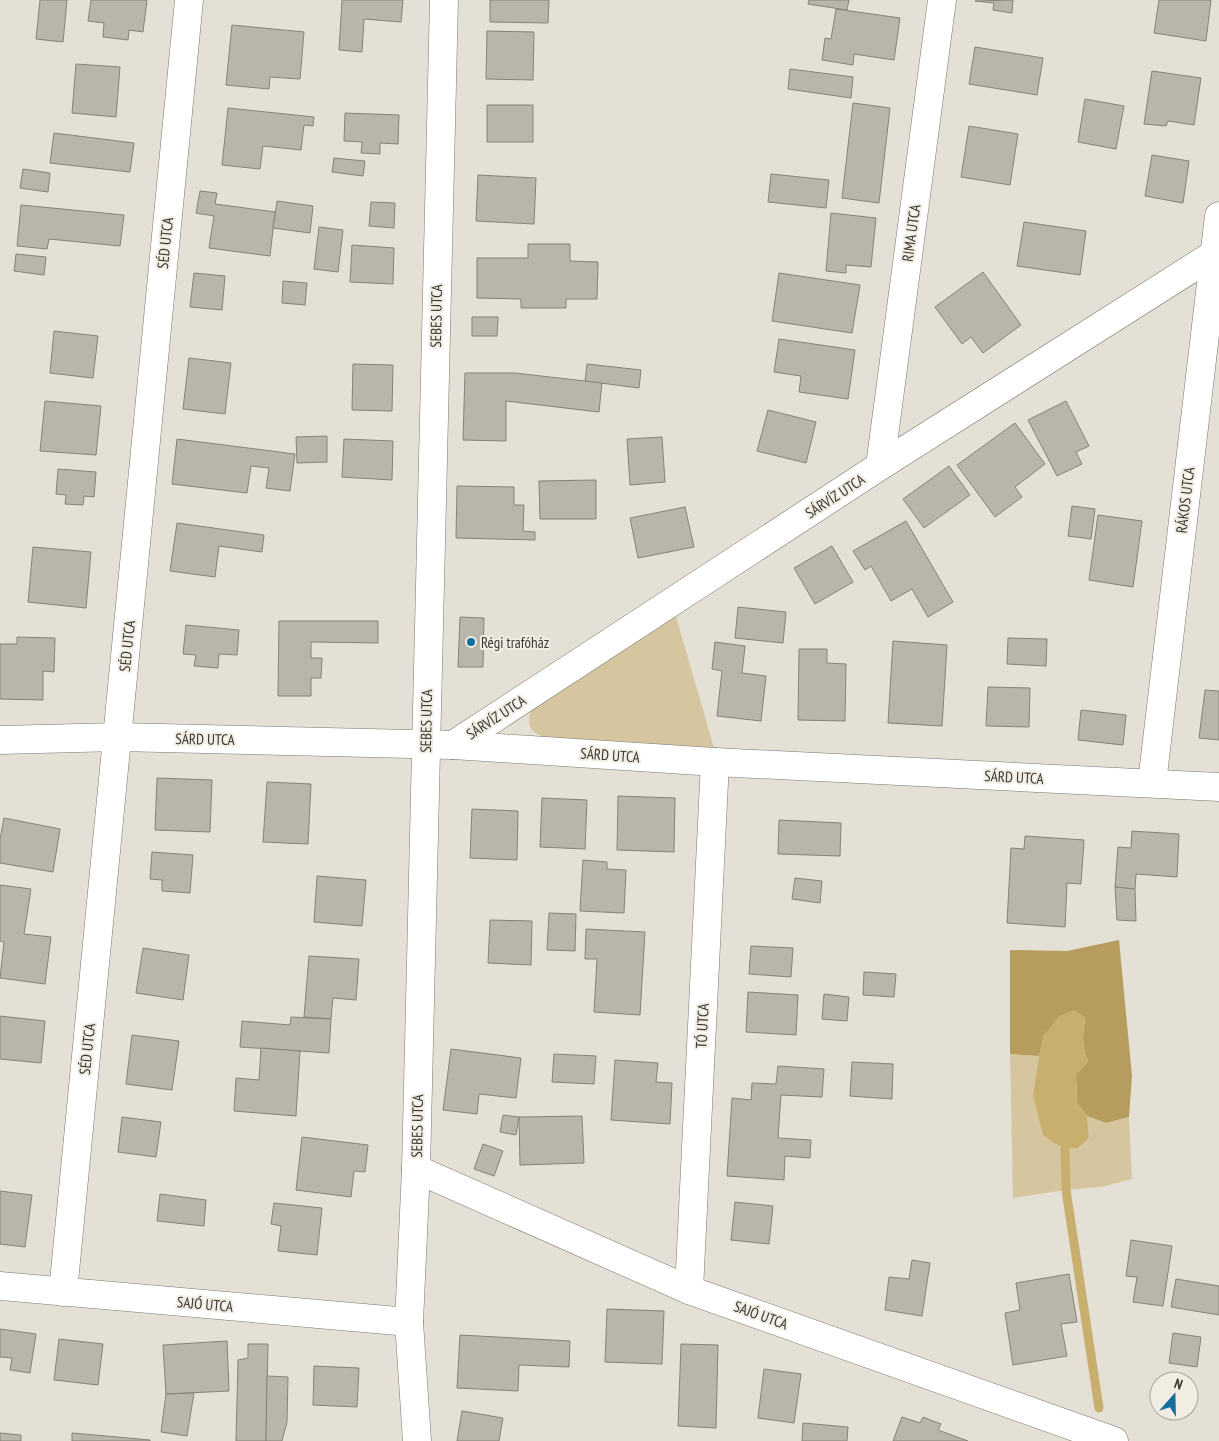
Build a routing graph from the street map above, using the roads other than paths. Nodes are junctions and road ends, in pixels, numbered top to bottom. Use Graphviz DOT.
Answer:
graph roads {
  1 [pos="189,0"];
  2 [pos="444,0"];
  3 [pos="942,0"];
  4 [pos="1219,216"];
  5 [pos="1216,253"];
  6 [pos="880,466"];
  7 [pos="118,737"];
  8 [pos="0,740"];
  9 [pos="425,745"];
  10 [pos="454,745"];
  11 [pos="715,762"];
  12 [pos="1152,783"];
  13 [pos="1219,787"];
  14 [pos="416,1169"];
  15 [pos="0,1286"];
  16 [pos="689,1290"];
  17 [pos="63,1292"];
  18 [pos="409,1322"];
  19 [pos="417,1441"];
  20 [pos="1114,1441"];
  1 -- 7 [label="street, SÉD UTCA"];
  2 -- 9 [label="street, SEBES UTCA"];
  3 -- 6 [label="street, RIMA UTCA"];
  4 -- 5 [label="street, RÁKOS UTCA"];
  5 -- 6 [label="street, SÁRVÍZ UTCA"];
  5 -- 12 [label="street, RÁKOS UTCA"];
  6 -- 10 [label="street, SÁRVÍZ UTCA"];
  7 -- 8 [label="street, SÁRD UTCA"];
  7 -- 9 [label="street, SÁRD UTCA"];
  7 -- 17 [label="street, SÉD UTCA"];
  9 -- 10 [label="street, SÁRD UTCA"];
  9 -- 14 [label="street, SEBES UTCA"];
  10 -- 11 [label="street, SÁRD UTCA"];
  11 -- 12 [label="street, SÁRD UTCA"];
  11 -- 16 [label="street, TÓ UTCA"];
  12 -- 13 [label="street, SÁRD UTCA"];
  14 -- 16 [label="street, SAJÓ UTCA"];
  14 -- 18 [label="street, SEBES UTCA"];
  15 -- 17 [label="street, SAJÓ UTCA"];
  16 -- 20 [label="street, SAJÓ UTCA"];
  17 -- 18 [label="street, SAJÓ UTCA"];
  18 -- 19 [label="street, SEBES UTCA"];
}
